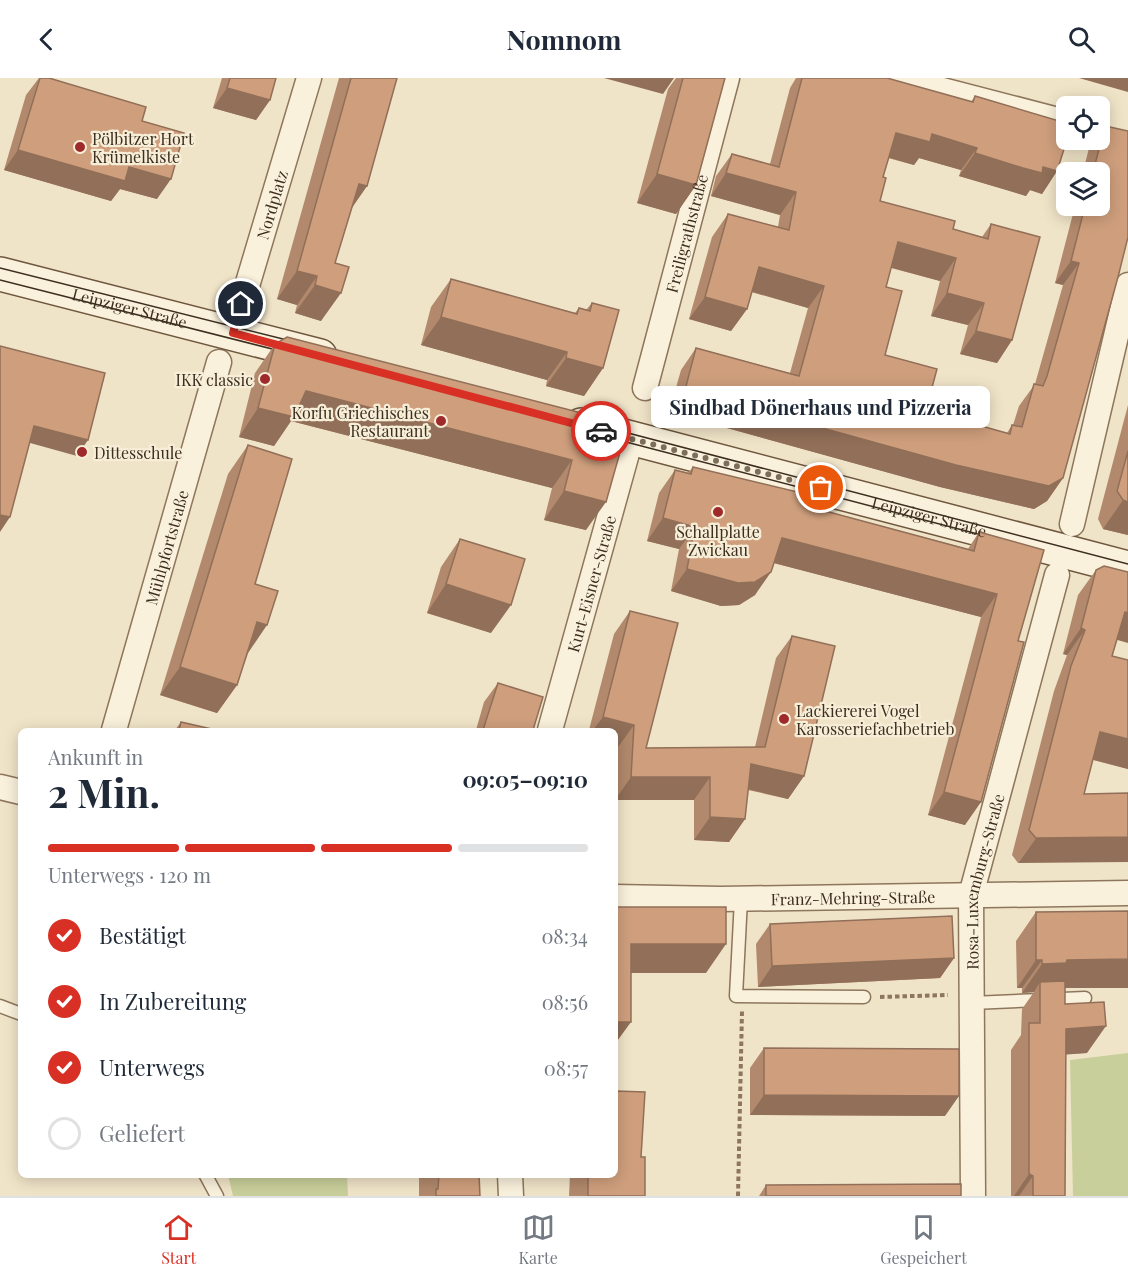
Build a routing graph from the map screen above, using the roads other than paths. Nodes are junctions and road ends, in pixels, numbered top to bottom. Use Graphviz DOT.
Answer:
graph roads {
  1 [pos="309,78"];
  2 [pos="727,78"];
  3 [pos="896,78"];
  4 [pos="1056,119"];
  5 [pos="0,274"];
  6 [pos="1128,285"];
  7 [pos="226,348"];
  8 [pos="345,363"];
  9 [pos="645,388"];
  10 [pos="556,419"];
  11 [pos="631,439"];
  12 [pos="1072,524"];
  13 [pos="1128,568"];
  14 [pos="1057,575"];
  15 [pos="115,728"];
  16 [pos="551,728"];
  17 [pos="0,787"];
  18 [pos="18,791"];
  19 [pos="1128,893"];
  20 [pos="971,895"];
  21 [pos="618,897"];
  22 [pos="741,899"];
  23 [pos="864,997"];
  24 [pos="1085,998"];
  25 [pos="972,999"];
  26 [pos="0,1006"];
  27 [pos="18,1013"];
  28 [pos="208,1178"];
  29 [pos="510,1178"];
  30 [pos="217,1196"];
  31 [pos="511,1196"];
  32 [pos="973,1196"];
  1 -- 7 [label="street, Nordplatz"];
  2 -- 9 [label="street, Freiligrathstraße"];
  3 -- 4 [label="street"];
  5 -- 7 [label="street, Leipziger Straße"];
  6 -- 12 [label="street"];
  7 -- 8 [label="street, Leipziger Straße"];
  7 -- 15 [label="street, Mühlpfortstraße"];
  10 -- 11 [label="street, Leipziger Straße"];
  11 -- 13 [label="street, Leipziger Straße"];
  11 -- 16 [label="street, Kurt-Eisner-Straße"];
  14 -- 20 [label="street, Rosa-Luxemburg-Straße"];
  17 -- 18 [label="street"];
  19 -- 20 [label="street, Franz-Mehring-Straße"];
  20 -- 22 [label="street, Franz-Mehring-Straße"];
  20 -- 25 [label="street, Rosa-Luxemburg-Straße"];
  21 -- 22 [label="street, Franz-Mehring-Straße"];
  22 -- 23 [label="lane"];
  24 -- 25 [label="lane"];
  25 -- 32 [label="street, Rosa-Luxemburg-Straße"];
  26 -- 27 [label="lane"];
  28 -- 30 [label="lane"];
  29 -- 31 [label="street"];
}
